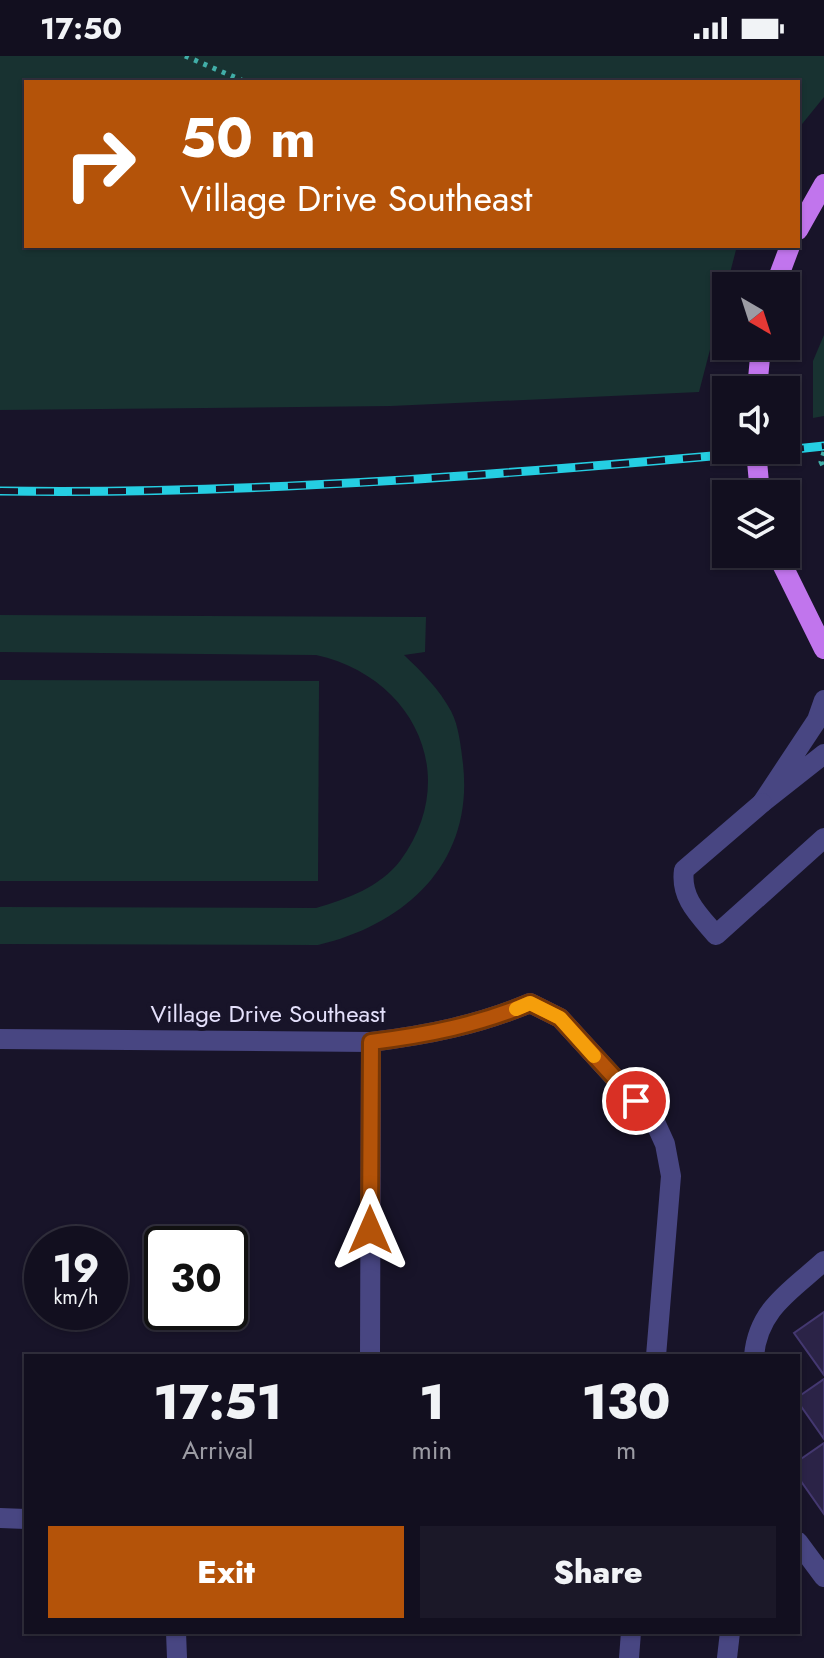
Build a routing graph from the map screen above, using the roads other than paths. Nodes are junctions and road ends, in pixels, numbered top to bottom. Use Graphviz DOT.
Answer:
graph roads {
  1 [pos="824,184"];
  2 [pos="800,226"];
  3 [pos="789,248"];
  4 [pos="780,272"];
  5 [pos="784,568"];
  6 [pos="824,649"];
  7 [pos="824,700"];
  8 [pos="824,754"];
  9 [pos="762,803"];
  10 [pos="824,838"];
  11 [pos="0,1039"];
  12 [pos="371,1042"];
  13 [pos="824,1261"];
  14 [pos="370,1354"];
  15 [pos="656,1354"];
  16 [pos="754,1354"];
  17 [pos="0,1518"];
  18 [pos="24,1519"];
  19 [pos="800,1545"];
  20 [pos="824,1577"];
  21 [pos="176,1634"];
  22 [pos="631,1634"];
  23 [pos="730,1634"];
  24 [pos="177,1658"];
  25 [pos="629,1658"];
  26 [pos="727,1658"];
  1 -- 2 [label="main road"];
  3 -- 4 [label="main road"];
  5 -- 6 [label="main road"];
  7 -- 9 [label="street"];
  8 -- 9 [label="street"];
  9 -- 10 [label="street"];
  11 -- 12 [label="street, Village Drive Southeast"];
  12 -- 14 [label="street"];
  12 -- 15 [label="street, Village Drive Southeast"];
  13 -- 16 [label="street"];
  17 -- 18 [label="street"];
  19 -- 20 [label="street"];
  21 -- 24 [label="street"];
  22 -- 25 [label="street"];
  23 -- 26 [label="street"];
}
